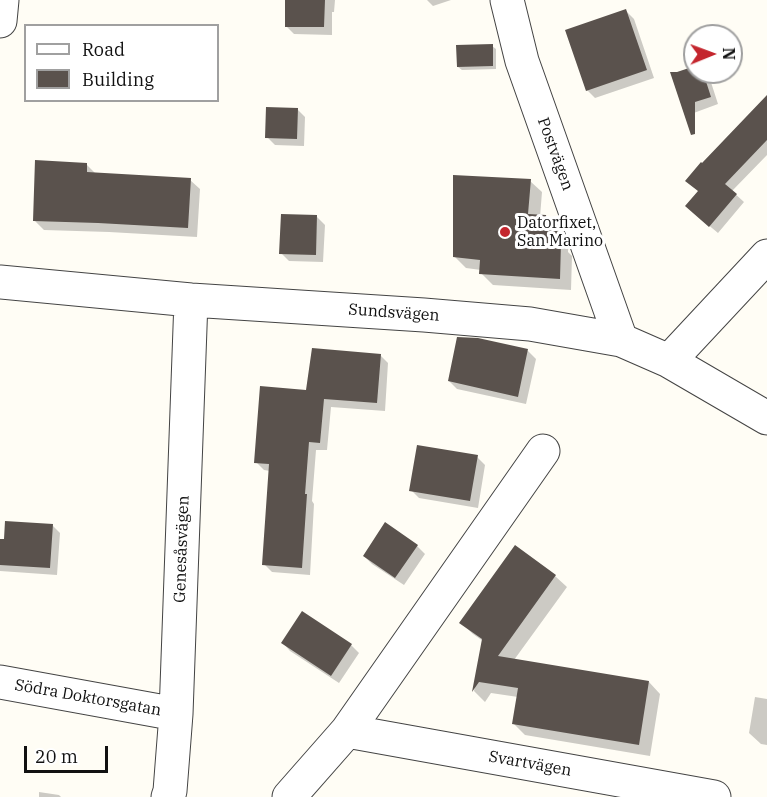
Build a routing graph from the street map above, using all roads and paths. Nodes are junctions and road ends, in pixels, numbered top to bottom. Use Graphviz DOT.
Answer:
graph roads {
  1 [pos="2,0"];
  2 [pos="507,0"];
  3 [pos="0,21"];
  4 [pos="767,256"];
  5 [pos="0,282"];
  6 [pos="191,300"];
  7 [pos="621,340"];
  8 [pos="669,361"];
  9 [pos="767,418"];
  10 [pos="543,451"];
  11 [pos="0,682"];
  12 [pos="176,714"];
  13 [pos="347,731"];
  14 [pos="168,797"];
  15 [pos="289,797"];
  16 [pos="714,797"];
  1 -- 3 [label="street"];
  2 -- 7 [label="street, Postvägen"];
  4 -- 8 [label="street"];
  5 -- 6 [label="street, Sundsvägen"];
  6 -- 7 [label="street, Sundsvägen"];
  6 -- 12 [label="street, Genesåsvägen"];
  7 -- 8 [label="street, Sundsvägen"];
  8 -- 9 [label="street, Sundsvägen"];
  10 -- 13 [label="street"];
  11 -- 12 [label="street, Södra Doktorsgatan"];
  12 -- 14 [label="street, Genesåsvägen"];
  13 -- 15 [label="street"];
  13 -- 16 [label="street, Svartvägen"];
}
